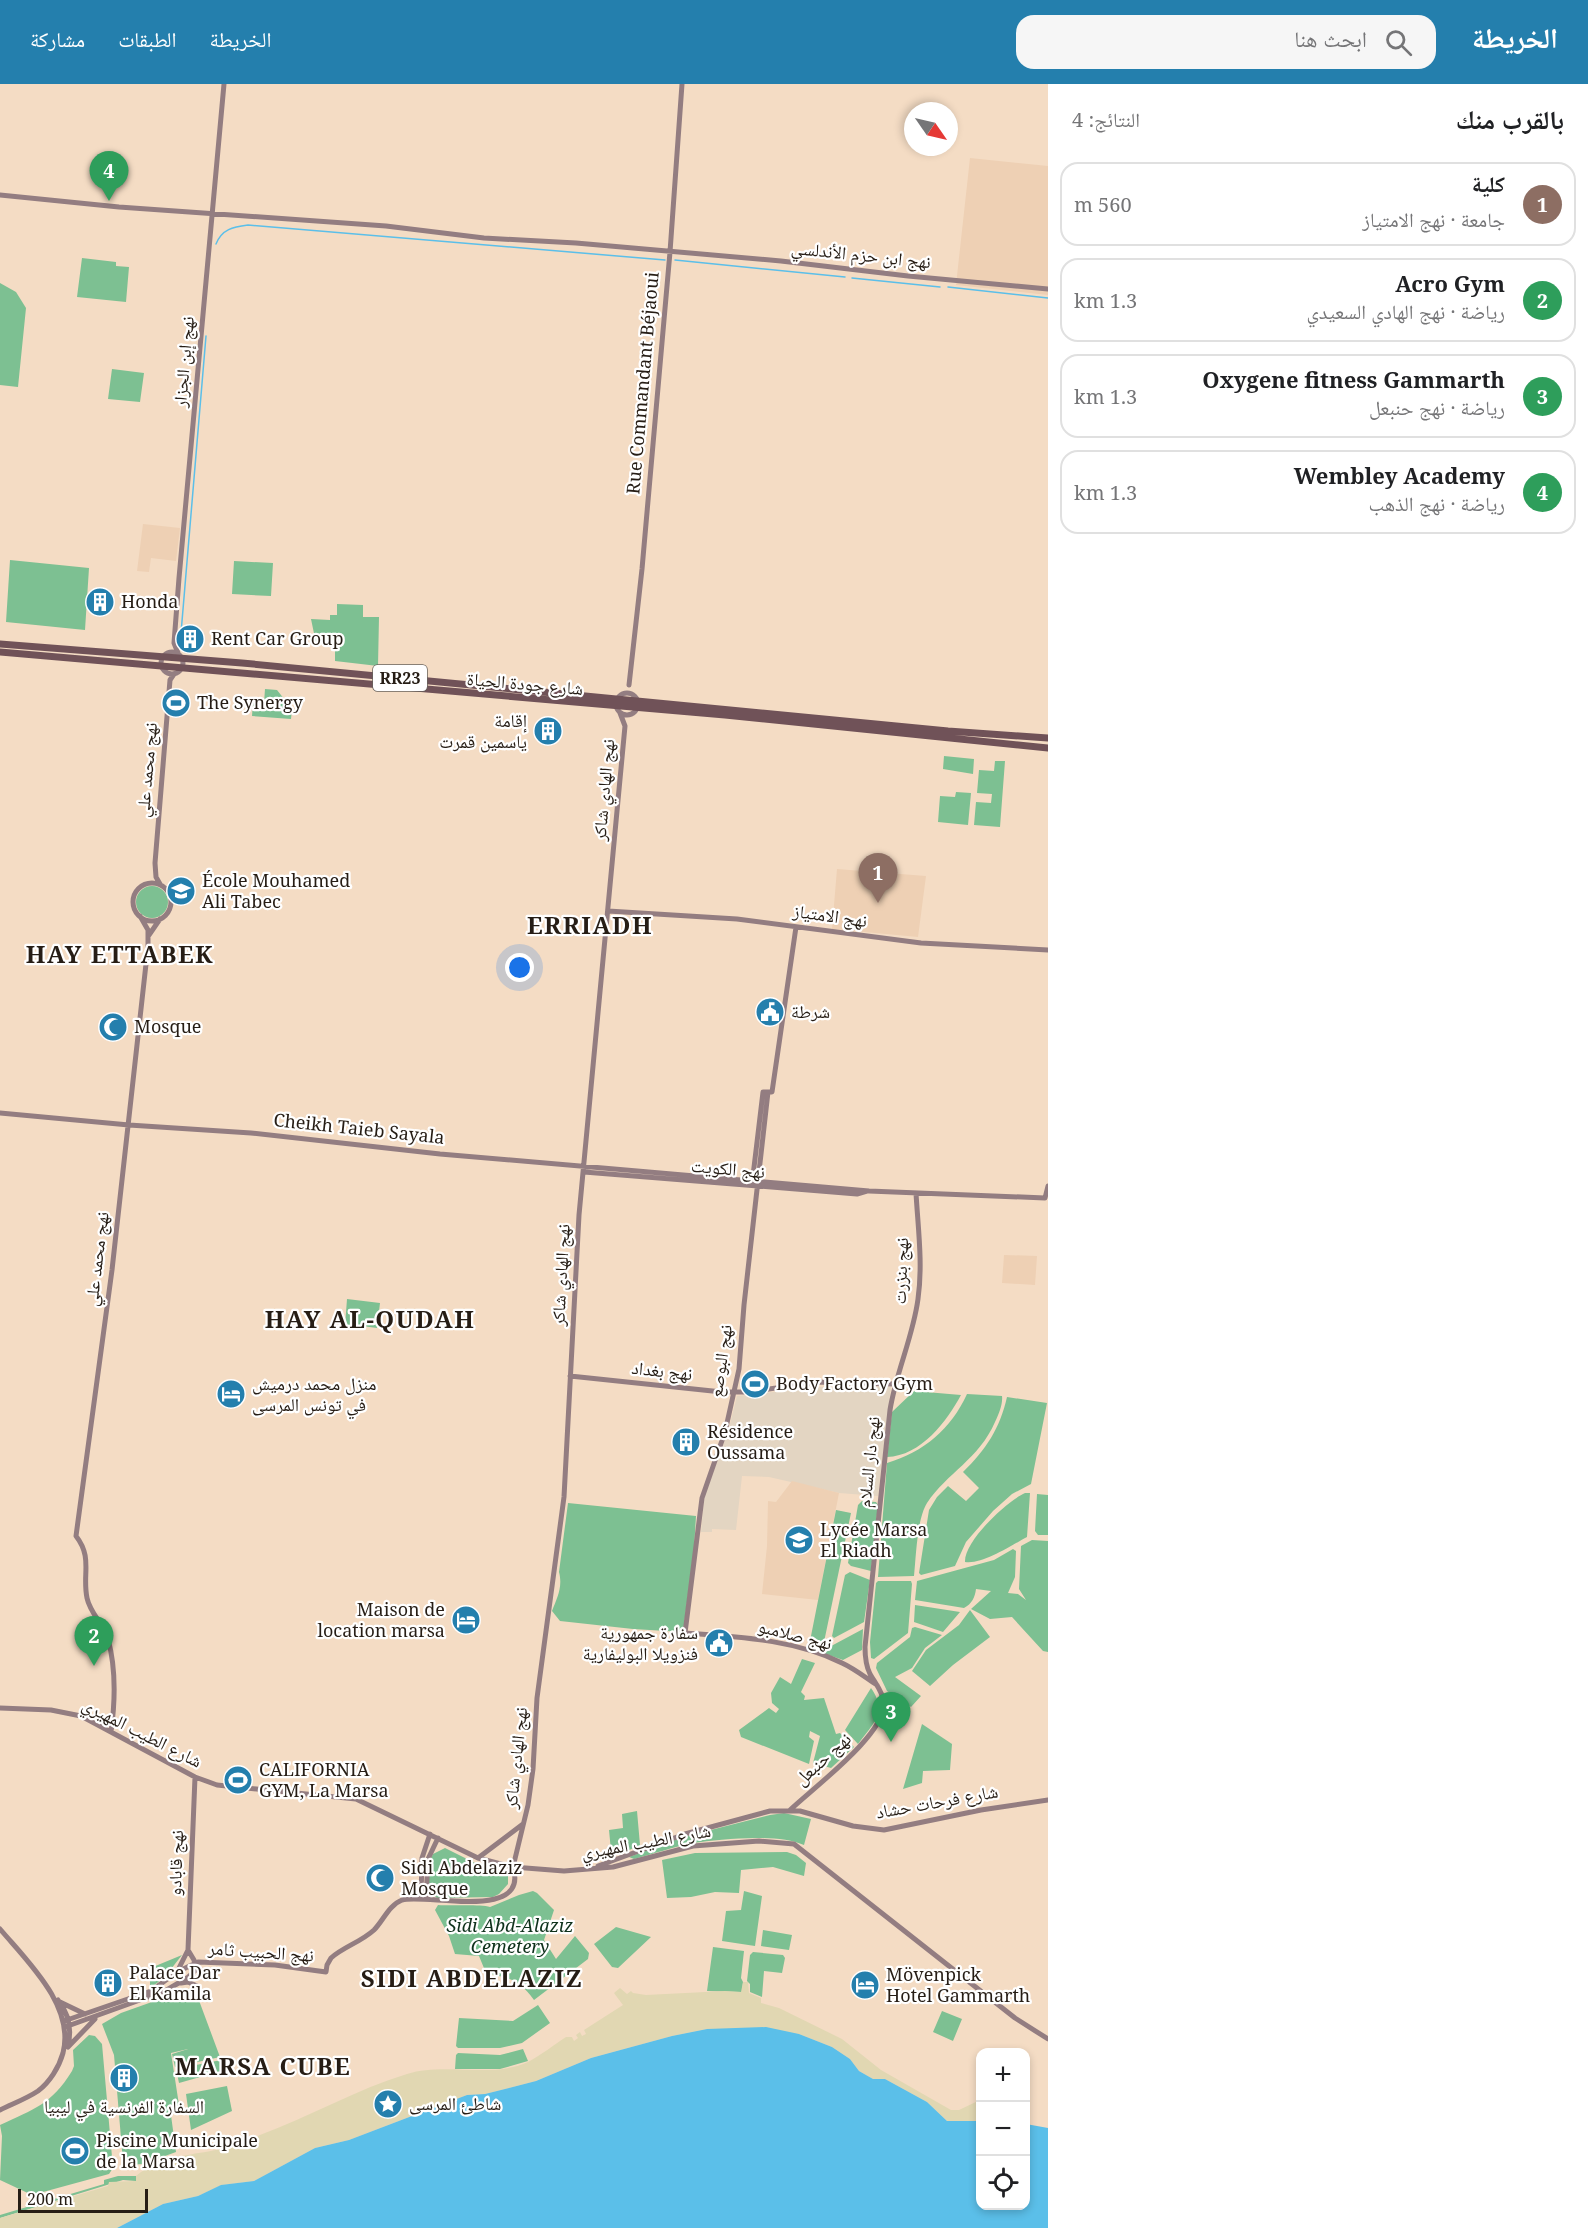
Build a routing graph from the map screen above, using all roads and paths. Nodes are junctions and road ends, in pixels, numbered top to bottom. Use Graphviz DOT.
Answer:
graph roads {
  1 [pos="224,84"];
  2 [pos="682,84"];
  3 [pos="0,195"];
  4 [pos="212,214"];
  5 [pos="670,252"];
  6 [pos="1048,290"];
  7 [pos="174,643"];
  8 [pos="0,644"];
  9 [pos="0,652"];
  10 [pos="164,655"];
  11 [pos="180,656"];
  12 [pos="162,666"];
  13 [pos="182,667"];
  14 [pos="167,673"];
  15 [pos="174,674"];
  16 [pos="170,680"];
  17 [pos="629,685"];
  18 [pos="618,703"];
  19 [pos="636,705"];
  20 [pos="625,726"];
  21 [pos="1048,738"];
  22 [pos="1048,748"];
  23 [pos="155,863"];
  24 [pos="160,884"];
  25 [pos="141,886"];
  26 [pos="608,912"];
  27 [pos="140,916"];
  28 [pos="160,919"];
  29 [pos="796,927"];
  30 [pos="149,935"];
  31 [pos="1048,951"];
  32 [pos="0,1113"];
  33 [pos="129,1125"];
  34 [pos="584,1168"];
  35 [pos="755,1184"];
  36 [pos="1048,1186"];
  37 [pos="916,1193"];
  38 [pos="570,1376"];
  39 [pos="894,1384"];
  40 [pos="734,1392"];
  41 [pos="685,1633"];
  42 [pos="878,1685"];
  43 [pos="0,1708"];
  44 [pos="111,1732"];
  45 [pos="195,1777"];
  46 [pos="1048,1800"];
  47 [pos="790,1810"];
  48 [pos="524,1824"];
  49 [pos="430,1834"];
  50 [pos="438,1838"];
  51 [pos="478,1858"];
  52 [pos="620,1858"];
  53 [pos="634,1862"];
  54 [pos="513,1867"];
  55 [pos="590,1869"];
  56 [pos="424,1898"];
  57 [pos="0,1929"];
  58 [pos="188,1950"];
  59 [pos="207,1962"];
  60 [pos="195,1963"];
  61 [pos="196,1970"];
  62 [pos="177,1972"];
  63 [pos="182,1981"];
  64 [pos="197,1986"];
  65 [pos="57,1999"];
  66 [pos="85,2014"];
  67 [pos="97,2016"];
  68 [pos="67,2023"];
  69 [pos="1048,2039"];
  70 [pos="65,2051"];
  71 [pos="61,2060"];
  72 [pos="0,2110"];
  1 -- 4 [label="street, نهج إبن الجزار"];
  2 -- 5 [label="street, Rue Commandant Béjaoui"];
  3 -- 4 [label="street, نهج ابن حزم الأندلسي"];
  4 -- 5 [label="street, نهج ابن حزم الأندلسي"];
  4 -- 7 [label="street, نهج إبن الجزار"];
  5 -- 6 [label="street, نهج ابن حزم الأندلسي"];
  5 -- 17 [label="street, Rue Commandant Béjaoui"];
  7 -- 10 [label="street"];
  7 -- 11 [label="street"];
  8 -- 10 [label="highway, شارع جودة الحياة / RR23"];
  9 -- 12 [label="highway, شارع جودة الحياة / RR23"];
  10 -- 11 [label="highway, شارع جودة الحياة / RR23"];
  10 -- 12 [label="street"];
  11 -- 13 [label="street"];
  11 -- 18 [label="highway, شارع جودة الحياة / RR23"];
  12 -- 13 [label="highway, شارع جودة الحياة / RR23"];
  12 -- 14 [label="street"];
  13 -- 15 [label="street"];
  13 -- 18 [label="highway, شارع جودة الحياة / RR23"];
  14 -- 15 [label="street"];
  14 -- 16 [label="street"];
  15 -- 16 [label="street"];
  16 -- 23 [label="street, نهج محمد علي"];
  17 -- 18 [label="street"];
  17 -- 19 [label="street"];
  18 -- 19 [label="highway, شارع جودة الحياة / RR23"];
  18 -- 19 [label="street"];
  18 -- 20 [label="street"];
  19 -- 20 [label="street"];
  19 -- 21 [label="highway, شارع جودة الحياة / RR23"];
  19 -- 22 [label="highway, شارع جودة الحياة / RR23"];
  20 -- 26 [label="street, نهج الهادي شاكر"];
  23 -- 24 [label="street"];
  23 -- 25 [label="street"];
  24 -- 25 [label="street"];
  24 -- 28 [label="street"];
  25 -- 27 [label="street"];
  26 -- 29 [label="street, نهج الامتياز"];
  26 -- 34 [label="street, نهج الهادي شاكر"];
  27 -- 28 [label="street"];
  27 -- 30 [label="street"];
  28 -- 30 [label="street"];
  29 -- 31 [label="street, نهج الامتياز"];
  29 -- 35 [label="street, نهج البوصع"];
  30 -- 33 [label="street, نهج محمد علي"];
  32 -- 33 [label="street, Cheikh Taieb Sayala"];
  33 -- 34 [label="street, Cheikh Taieb Sayala"];
  33 -- 44 [label="street, نهج محمد علي"];
  34 -- 35 [label="street, نهج الكويت"];
  34 -- 38 [label="street, نهج الهادي شاكر"];
  35 -- 37 [label="street, نهج الكويت"];
  35 -- 40 [label="street, نهج البوصع"];
  36 -- 37 [label="street, نهج الكويت"];
  37 -- 39 [label="street, نهج بنزرت"];
  38 -- 40 [label="street, نهج بغداد"];
  38 -- 48 [label="street, نهج الهادي شاكر"];
  39 -- 40 [label="street, نهج بغداد"];
  39 -- 42 [label="street, نهج دار السلام"];
  40 -- 41 [label="street, نهج البوصع"];
  41 -- 42 [label="street, نهج صلامبو"];
  42 -- 47 [label="street, نهج حنبعل"];
  43 -- 44 [label="street, شارع الطيب المهيري"];
  44 -- 45 [label="street, شارع الطيب المهيري"];
  45 -- 49 [label="street, شارع الطيب المهيري"];
  45 -- 58 [label="street, نهج قابادو"];
  46 -- 47 [label="street, شارع فرحات حشاد"];
  47 -- 52 [label="street, شارع فرحات حشاد"];
  48 -- 51 [label="street, نهج الهادي شاكر"];
  48 -- 54 [label="street, نهج الهادي شاكر"];
  49 -- 50 [label="street, شارع الطيب المهيري"];
  49 -- 56 [label="street"];
  50 -- 51 [label="street, شارع الطيب المهيري"];
  50 -- 56 [label="street"];
  51 -- 54 [label="street, شارع الطيب المهيري"];
  52 -- 53 [label="street"];
  52 -- 55 [label="street, شارع فرحات حشاد"];
  53 -- 55 [label="street, شارع الطيب المهيري"];
  53 -- 69 [label="street, شارع الطيب المهيري"];
  54 -- 55 [label="street, شارع الطيب المهيري"];
  54 -- 56 [label="street, نهج الهادي شاكر"];
  56 -- 59 [label="street, نهج الحبيب ثامر"];
  57 -- 65 [label="street"];
  58 -- 60 [label="street, نهج الحبيب ثامر"];
  58 -- 62 [label="street"];
  59 -- 60 [label="street, نهج الحبيب ثامر"];
  59 -- 61 [label="street"];
  60 -- 61 [label="street, نهج الحبيب ثامر"];
  60 -- 62 [label="street"];
  61 -- 63 [label="street, نهج الحبيب ثامر"];
  62 -- 63 [label="street"];
  62 -- 66 [label="street"];
  63 -- 64 [label="street"];
  63 -- 67 [label="street, نهج الحبيب ثامر"];
  65 -- 66 [label="street"];
  65 -- 68 [label="street"];
  66 -- 68 [label="street"];
  67 -- 68 [label="street, نهج الحبيب ثامر"];
  67 -- 70 [label="street"];
  68 -- 70 [label="street"];
  68 -- 71 [label="street"];
  70 -- 71 [label="street"];
  71 -- 72 [label="street"];
}
